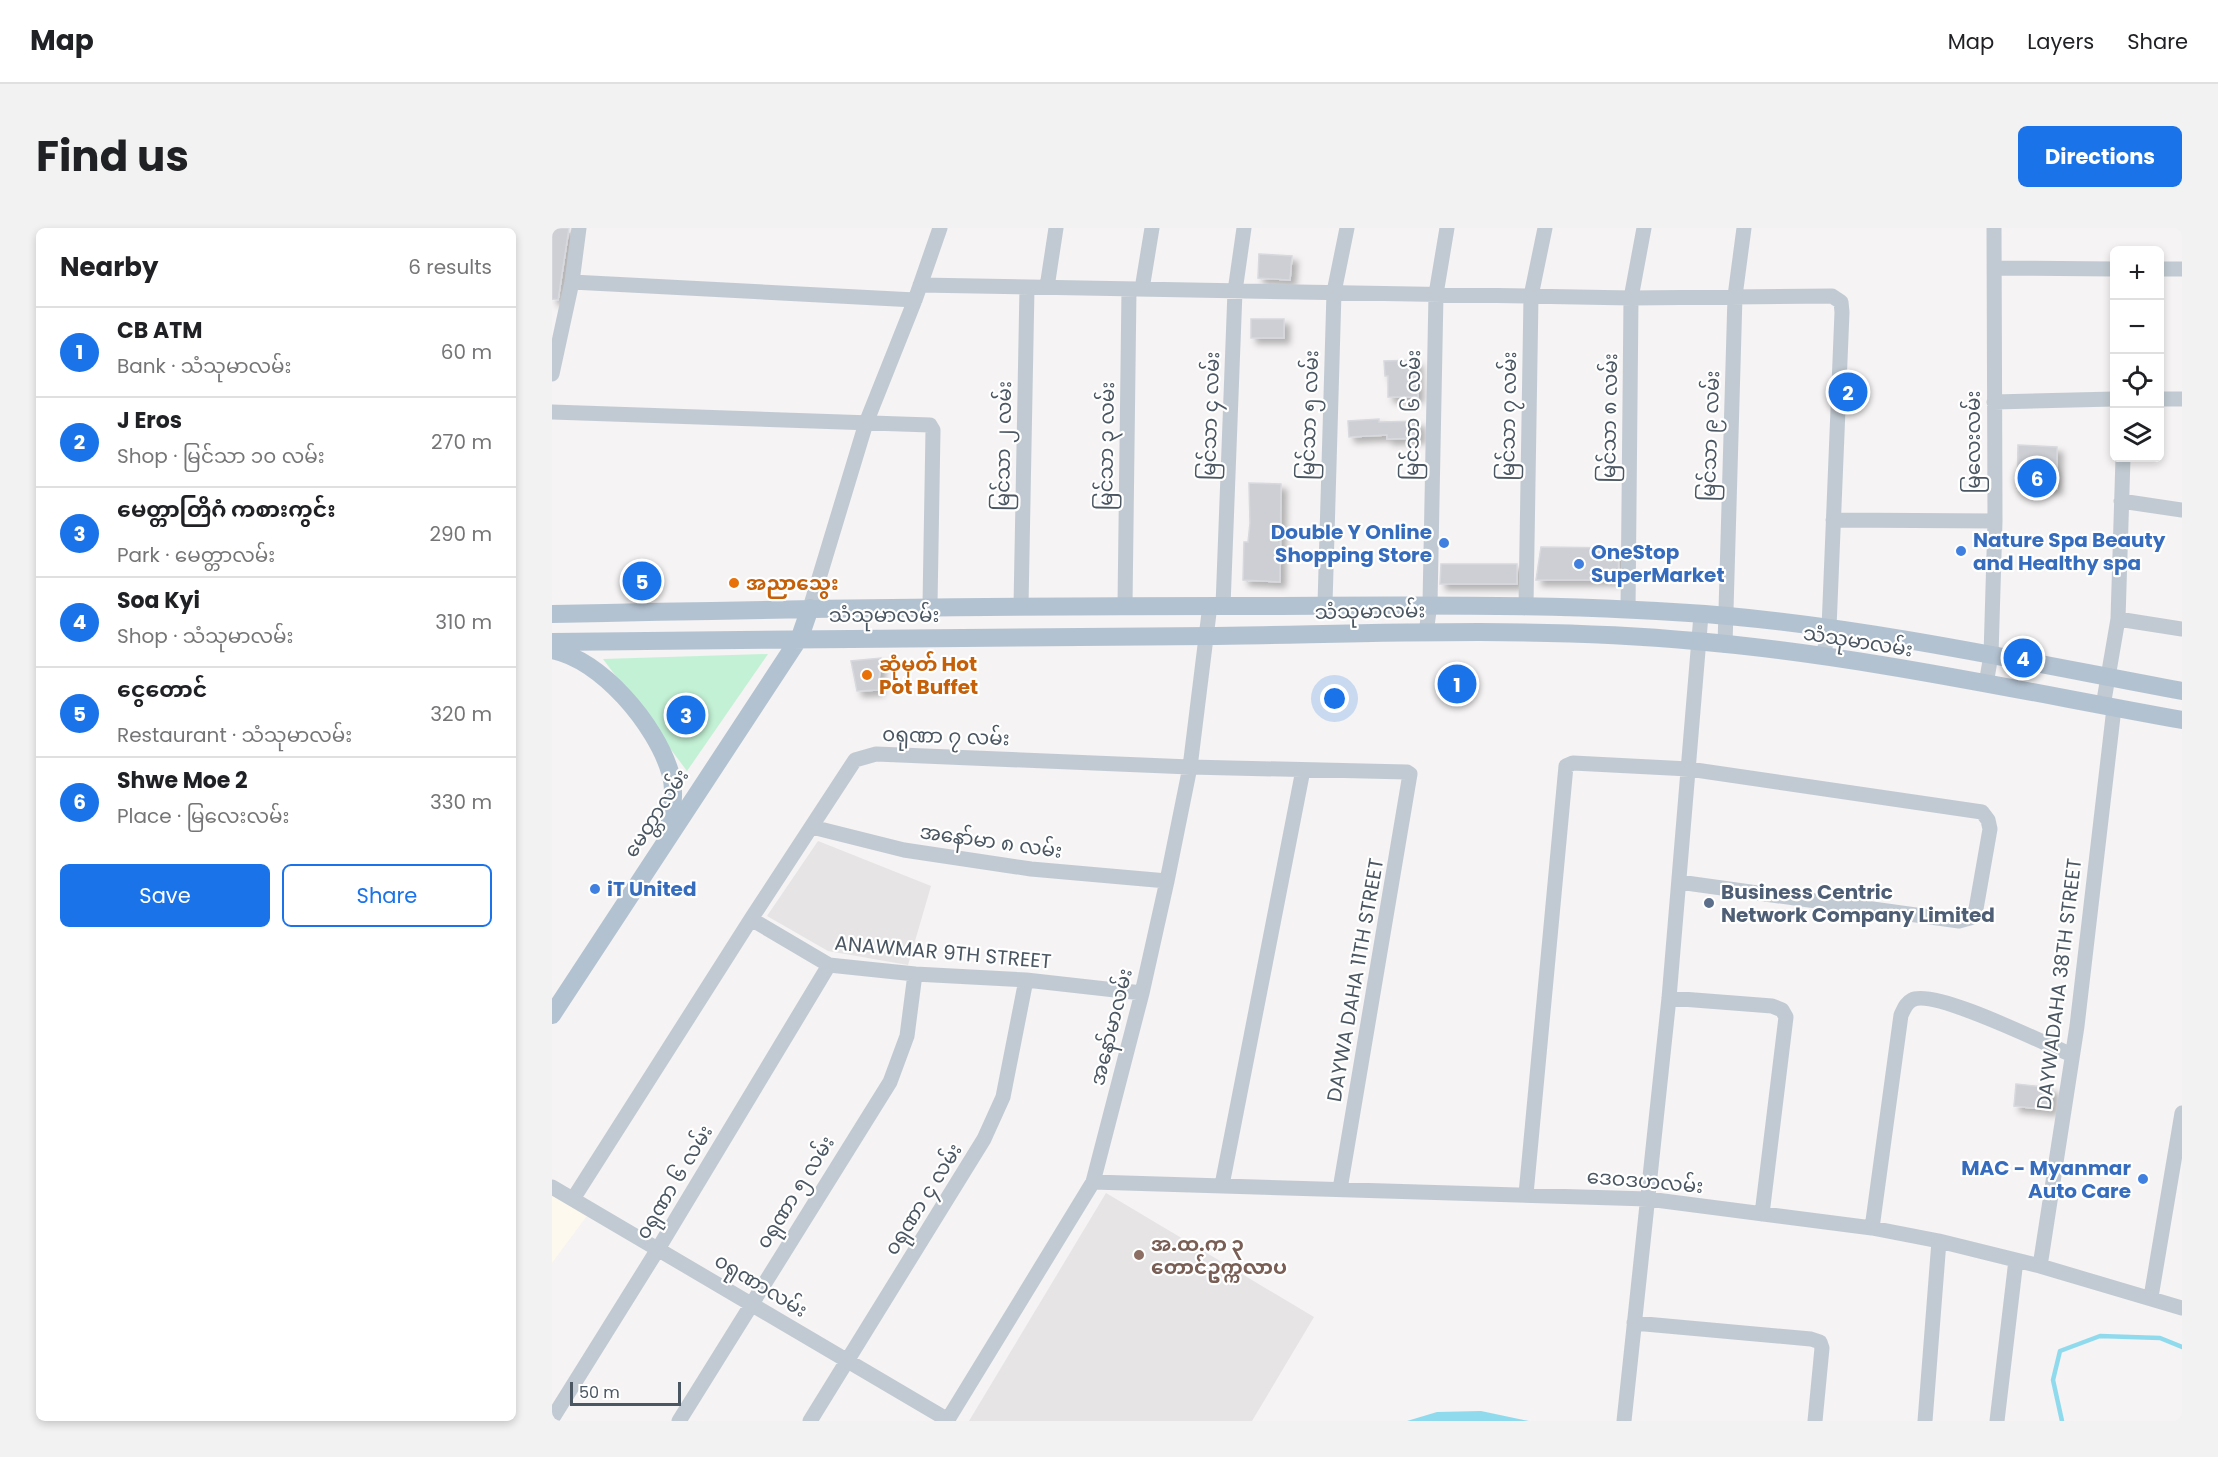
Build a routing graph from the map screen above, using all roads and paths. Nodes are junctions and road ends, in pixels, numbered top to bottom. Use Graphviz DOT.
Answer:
graph roads {
  1 [pos="579,228"];
  2 [pos="940,228"];
  3 [pos="1056,228"];
  4 [pos="1152,228"];
  5 [pos="1244,228"];
  6 [pos="1347,228"];
  7 [pos="1447,228"];
  8 [pos="1545,228"];
  9 [pos="1644,228"];
  10 [pos="1744,228"];
  11 [pos="1994,228"];
  12 [pos="1995,268"];
  13 [pos="2110,269"];
  14 [pos="2164,269"];
  15 [pos="2182,269"];
  16 [pos="572,282"];
  17 [pos="920,285"];
  18 [pos="1027,287"];
  19 [pos="1047,287"];
  20 [pos="1136,289"];
  21 [pos="1235,291"];
  22 [pos="1334,292"];
  23 [pos="1436,294"];
  24 [pos="1531,296"];
  25 [pos="1735,296"];
  26 [pos="1631,298"];
  27 [pos="559,300"];
  28 [pos="915,300"];
  29 [pos="552,374"];
  30 [pos="2110,399"];
  31 [pos="2164,399"];
  32 [pos="2182,399"];
  33 [pos="1994,402"];
  34 [pos="552,412"];
  35 [pos="866,423"];
  36 [pos="2122,462"];
  37 [pos="2121,501"];
  38 [pos="2182,510"];
  39 [pos="1833,520"];
  40 [pos="1995,521"];
  41 [pos="1325,604"];
  42 [pos="1430,604"];
  43 [pos="930,605"];
  44 [pos="1125,605"];
  45 [pos="1027,606"];
  46 [pos="1217,606"];
  47 [pos="1526,606"];
  48 [pos="810,608"];
  49 [pos="1628,610"];
  50 [pos="552,614"];
  51 [pos="1701,615"];
  52 [pos="1727,616"];
  53 [pos="2118,619"];
  54 [pos="1829,628"];
  55 [pos="2182,629"];
  56 [pos="1426,633"];
  57 [pos="1206,636"];
  58 [pos="800,637"];
  59 [pos="1031,637"];
  60 [pos="1700,641"];
  61 [pos="552,642"];
  62 [pos="1725,645"];
  63 [pos="552,650"];
  64 [pos="1991,655"];
  65 [pos="1823,657"];
  66 [pos="2109,677"];
  67 [pos="1986,684"];
  68 [pos="2182,691"];
  69 [pos="2109,707"];
  70 [pos="2182,720"];
  71 [pos="1190,767"];
  72 [pos="1689,769"];
  73 [pos="1303,770"];
  74 [pos="1411,778"];
  75 [pos="812,826"];
  76 [pos="666,839"];
  77 [pos="1167,881"];
  78 [pos="1679,882"];
  79 [pos="751,918"];
  80 [pos="829,965"];
  81 [pos="915,974"];
  82 [pos="1026,980"];
  83 [pos="1142,993"];
  84 [pos="1669,998"];
  85 [pos="552,1015"];
  86 [pos="2073,1055"];
  87 [pos="2182,1113"];
  88 [pos="1093,1182"];
  89 [pos="1222,1185"];
  90 [pos="552,1186"];
  91 [pos="1341,1189"];
  92 [pos="1526,1194"];
  93 [pos="573,1199"];
  94 [pos="1648,1199"];
  95 [pos="1762,1214"];
  96 [pos="1872,1228"];
  97 [pos="1939,1241"];
  98 [pos="658,1249"];
  99 [pos="2016,1260"];
  100 [pos="2040,1266"];
  101 [pos="2151,1298"];
  102 [pos="750,1303"];
  103 [pos="2182,1308"];
  104 [pos="1634,1323"];
  105 [pos="847,1361"];
  106 [pos="552,1419"];
  107 [pos="948,1420"];
  108 [pos="679,1421"];
  109 [pos="810,1421"];
  110 [pos="1624,1421"];
  111 [pos="1815,1421"];
  112 [pos="1925,1421"];
  113 [pos="1997,1421"];
  1 -- 16 [label="street"];
  2 -- 17 [label="street"];
  3 -- 19 [label="street"];
  4 -- 20 [label="street, မြင်သာ ၃ လမ်း"];
  5 -- 21 [label="street, မြင်သာ ၄ လမ်း"];
  6 -- 22 [label="street, မြင်သာ ၅ လမ်း"];
  7 -- 23 [label="street, မြင်သာ ၆ လမ်း"];
  8 -- 24 [label="street, မြင်သာ ၇ လမ်း"];
  9 -- 26 [label="street, မြင်သာ ၈ လမ်း"];
  10 -- 25 [label="street, မြင်သာ ၉ လမ်း"];
  11 -- 12 [label="street, မြလေးလမ်း"];
  12 -- 13 [label="street"];
  12 -- 33 [label="street, မြလေးလမ်း"];
  14 -- 15 [label="street"];
  16 -- 27 [label="street"];
  16 -- 28 [label="street"];
  17 -- 18 [label="street"];
  17 -- 28 [label="street"];
  18 -- 19 [label="street"];
  18 -- 45 [label="street, မြင်သာ ၂ လမ်း"];
  19 -- 20 [label="street"];
  20 -- 21 [label="street"];
  20 -- 44 [label="street, မြင်သာ ၃ လမ်း"];
  21 -- 22 [label="street"];
  21 -- 46 [label="street, မြင်သာ ၄ လမ်း"];
  22 -- 23 [label="street"];
  22 -- 41 [label="street, မြင်သာ ၅ လမ်း"];
  23 -- 24 [label="street"];
  23 -- 42 [label="street, မြင်သာ ၆ လမ်း"];
  24 -- 26 [label="street"];
  24 -- 47 [label="street, မြင်သာ ၇ လမ်း"];
  25 -- 26 [label="street"];
  25 -- 39 [label="street"];
  25 -- 52 [label="street, မြင်သာ ၉ လမ်း"];
  26 -- 49 [label="street, မြင်သာ ၈ လမ်း"];
  27 -- 29 [label="street"];
  28 -- 35 [label="street"];
  30 -- 33 [label="street"];
  31 -- 32 [label="street"];
  33 -- 40 [label="street, မြလေးလမ်း"];
  34 -- 35 [label="street"];
  35 -- 43 [label="street"];
  35 -- 48 [label="street"];
  36 -- 37 [label="street, DAYWADAHA 38TH STREET"];
  37 -- 38 [label="street"];
  37 -- 53 [label="street, DAYWADAHA 38TH STREET"];
  39 -- 40 [label="street"];
  39 -- 54 [label="street"];
  40 -- 64 [label="street, မြလေးလမ်း"];
  41 -- 42 [label="main road, သံသုမာလမ်း"];
  41 -- 46 [label="main road, သံသုမာလမ်း"];
  42 -- 47 [label="main road, သံသုမာလမ်း"];
  42 -- 56 [label="street, မြင်သာ ၆ လမ်း"];
  43 -- 45 [label="main road, သံသုမာလမ်း"];
  43 -- 48 [label="main road, သံသုမာလမ်း"];
  44 -- 45 [label="main road, သံသုမာလမ်း"];
  44 -- 46 [label="main road, သံသုမာလမ်း"];
  45 -- 59 [label="main road"];
  46 -- 57 [label="street, အနော်မာလမ်း"];
  47 -- 49 [label="main road, သံသုမာလမ်း"];
  48 -- 50 [label="main road, သံသုမာလမ်း"];
  48 -- 58 [label="main road, မေတ္တာလမ်း"];
  49 -- 51 [label="main road, သံသုမာလမ်း"];
  51 -- 52 [label="main road, သံသုမာလမ်း"];
  51 -- 60 [label="street"];
  52 -- 54 [label="main road, သံသုမာလမ်း"];
  52 -- 62 [label="street, မြင်သာ ၉ လမ်း"];
  53 -- 55 [label="street"];
  53 -- 66 [label="street, DAYWADAHA 38TH STREET"];
  54 -- 64 [label="main road, သံသုမာလမ်း"];
  54 -- 65 [label="street"];
  56 -- 57 [label="main road, သံသုမာလမ်း"];
  56 -- 60 [label="main road, သံသုမာလမ်း"];
  57 -- 59 [label="main road, သံသုမာလမ်း"];
  57 -- 71 [label="street, အနော်မာလမ်း"];
  58 -- 59 [label="main road, သံသုမာလမ်း"];
  58 -- 61 [label="main road, သံသုမာလမ်း"];
  58 -- 76 [label="main road, မေတ္တာလမ်း"];
  60 -- 62 [label="main road, သံသုမာလမ်း"];
  60 -- 72 [label="street"];
  62 -- 65 [label="main road, သံသုမာလမ်း"];
  63 -- 76 [label="main road"];
  64 -- 66 [label="main road, သံသုမာလမ်း"];
  64 -- 67 [label="street, မြလေးလမ်း"];
  65 -- 67 [label="main road, သံသုမာလမ်း"];
  66 -- 68 [label="main road, သံသုမာလမ်း"];
  66 -- 69 [label="street, DAYWADAHA 38TH STREET"];
  67 -- 69 [label="main road, သံသုမာလမ်း"];
  69 -- 70 [label="main road, သံသုမာလမ်း"];
  69 -- 86 [label="street, DAYWADAHA 38TH STREET"];
  71 -- 73 [label="street, ၀ရုဏာ ၇ လမ်း"];
  71 -- 75 [label="street, ၀ရုဏာ ၇ လမ်း"];
  71 -- 77 [label="street, အနော်မာလမ်း"];
  72 -- 78 [label="street"];
  72 -- 78 [label="street"];
  72 -- 92 [label="street"];
  73 -- 74 [label="street, ၀ရုဏာ ၇ လမ်း"];
  73 -- 89 [label="street"];
  74 -- 91 [label="street, DAYWA DAHA 11TH STREET"];
  75 -- 77 [label="street, အနော်မာ ၈ လမ်း"];
  75 -- 79 [label="street, ၀ရုဏာ ၇ လမ်း"];
  76 -- 85 [label="main road, မေတ္တာလမ်း"];
  77 -- 83 [label="street, အနော်မာလမ်း"];
  78 -- 84 [label="street"];
  79 -- 80 [label="street, ANAWMAR 9TH STREET"];
  79 -- 93 [label="street, ၀ရုဏာ ၇ လမ်း"];
  80 -- 81 [label="street, ANAWMAR 9TH STREET"];
  80 -- 98 [label="street, ၀ရုဏာ ၆ လမ်း"];
  81 -- 82 [label="street, ANAWMAR 9TH STREET"];
  81 -- 102 [label="street, ၀ရုဏာ ၅ လမ်း"];
  82 -- 83 [label="street, ANAWMAR 9TH STREET"];
  82 -- 105 [label="street, ၀ရုဏာ ၄ လမ်း"];
  83 -- 88 [label="street, အနော်မာလမ်း"];
  84 -- 94 [label="street"];
  84 -- 95 [label="street"];
  86 -- 96 [label="street"];
  86 -- 100 [label="street, DAYWADAHA 38TH STREET"];
  87 -- 101 [label="street"];
  88 -- 89 [label="street, ဒေဝဒဟလမ်း"];
  88 -- 107 [label="street, အနော်မာလမ်း"];
  89 -- 91 [label="street, ဒေဝဒဟလမ်း"];
  90 -- 93 [label="street, ၀ရုဏာလမ်း"];
  91 -- 92 [label="street, ဒေဝဒဟလမ်း"];
  92 -- 94 [label="street, ဒေဝဒဟလမ်း"];
  93 -- 98 [label="street, ၀ရုဏာလမ်း"];
  94 -- 95 [label="street, ဒေဝဒဟလမ်း"];
  94 -- 104 [label="street"];
  95 -- 96 [label="street, ဒေဝဒဟလမ်း"];
  96 -- 97 [label="street, ဒေဝဒဟလမ်း"];
  97 -- 99 [label="street, ဒေဝဒဟလမ်း"];
  97 -- 112 [label="street"];
  98 -- 102 [label="street, ၀ရုဏာလမ်း"];
  98 -- 106 [label="street, ၀ရုဏာ ၆ လမ်း"];
  99 -- 100 [label="street, ဒေဝဒဟလမ်း"];
  99 -- 113 [label="street"];
  100 -- 101 [label="street, ဒေဝဒဟလမ်း"];
  101 -- 103 [label="street, ဒေဝဒဟလမ်း"];
  102 -- 105 [label="street, ၀ရုဏာလမ်း"];
  102 -- 108 [label="street, ၀ရုဏာ ၅ လမ်း"];
  104 -- 110 [label="street"];
  104 -- 111 [label="street"];
  105 -- 107 [label="street, ၀ရုဏာလမ်း"];
  105 -- 109 [label="street, ၀ရုဏာ ၄ လမ်း"];
}
